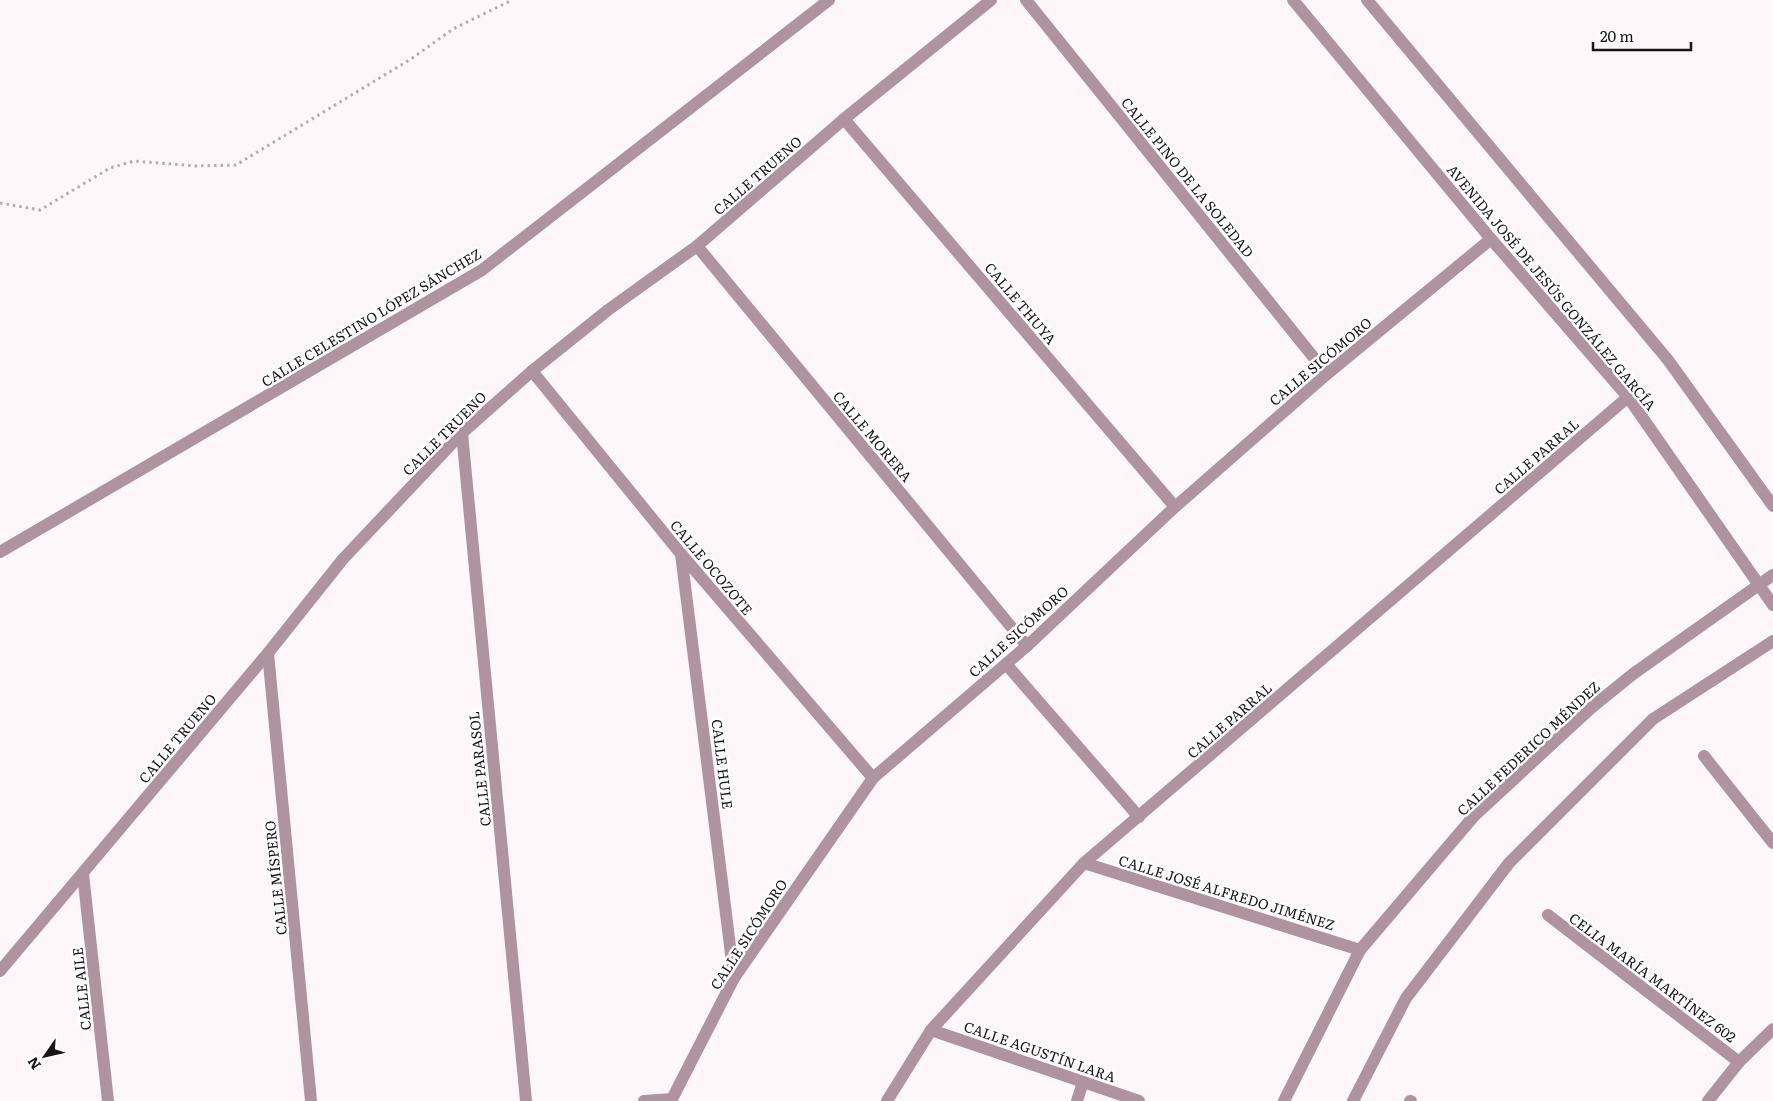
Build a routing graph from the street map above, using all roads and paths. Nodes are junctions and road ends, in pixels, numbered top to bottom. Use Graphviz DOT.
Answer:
graph roads {
  1 [pos="512,0"];
  2 [pos="829,0"];
  3 [pos="991,0"];
  4 [pos="1026,0"];
  5 [pos="1293,0"];
  6 [pos="1367,0"];
  7 [pos="844,119"];
  8 [pos="0,203"];
  9 [pos="1491,239"];
  10 [pos="697,246"];
  11 [pos="532,371"];
  12 [pos="1327,374"];
  13 [pos="1628,397"];
  14 [pos="462,433"];
  15 [pos="1773,506"];
  16 [pos="1175,507"];
  17 [pos="0,552"];
  18 [pos="681,554"];
  19 [pos="1773,575"];
  20 [pos="1759,585"];
  21 [pos="1773,605"];
  22 [pos="1773,641"];
  23 [pos="1027,646"];
  24 [pos="268,653"];
  25 [pos="1006,664"];
  26 [pos="1704,756"];
  27 [pos="873,778"];
  28 [pos="1139,817"];
  29 [pos="1773,843"];
  30 [pos="1084,863"];
  31 [pos="83,874"];
  32 [pos="1548,915"];
  33 [pos="1360,950"];
  34 [pos="0,971"];
  35 [pos="734,978"];
  36 [pos="1773,1029"];
  37 [pos="931,1030"];
  38 [pos="1739,1062"];
  39 [pos="1084,1082"];
  40 [pos="1713,1099"];
  41 [pos="108,1101"];
  42 [pos="311,1101"];
  43 [pos="526,1101"];
  44 [pos="644,1101"];
  45 [pos="887,1101"];
  46 [pos="1077,1101"];
  47 [pos="1139,1101"];
  48 [pos="1284,1101"];
  49 [pos="1353,1101"];
  1 -- 8 [label="path"];
  2 -- 17 [label="street, CALLE CELESTINO LÓPEZ SÁNCHEZ"];
  3 -- 7 [label="street, CALLE TRUENO"];
  4 -- 12 [label="street, CALLE PINO DE LA SOLEDAD"];
  5 -- 9 [label="street, AVENIDA JOSÉ DE JESÚS GONZÁLEZ GARCÍA"];
  6 -- 15 [label="street"];
  7 -- 10 [label="street, CALLE TRUENO"];
  7 -- 16 [label="street, CALLE THUYA"];
  9 -- 12 [label="street, CALLE SICÓMORO"];
  9 -- 13 [label="street, AVENIDA JOSÉ DE JESÚS GONZÁLEZ GARCÍA"];
  10 -- 11 [label="street, CALLE TRUENO"];
  10 -- 23 [label="street, CALLE MORERA"];
  11 -- 14 [label="street, CALLE TRUENO"];
  11 -- 18 [label="street, CALLE OCOZOTE"];
  12 -- 16 [label="street, CALLE SICÓMORO"];
  13 -- 20 [label="street, AVENIDA JOSÉ DE JESÚS GONZÁLEZ GARCÍA"];
  13 -- 28 [label="street, CALLE PARRAL"];
  14 -- 24 [label="street, CALLE TRUENO"];
  14 -- 43 [label="street, CALLE PARASOL"];
  16 -- 23 [label="street, CALLE SICÓMORO"];
  18 -- 27 [label="street, CALLE OCOZOTE"];
  18 -- 35 [label="street, CALLE HULE"];
  19 -- 20 [label="street, CALLE FEDERICO MÉNDEZ"];
  20 -- 21 [label="street, AVENIDA JOSÉ DE JESÚS GONZÁLEZ GARCÍA"];
  20 -- 33 [label="street, CALLE FEDERICO MÉNDEZ"];
  22 -- 49 [label="street"];
  23 -- 25 [label="street, CALLE SICÓMORO"];
  24 -- 31 [label="street, CALLE TRUENO"];
  24 -- 42 [label="street, CALLE MÍSPERO"];
  25 -- 27 [label="street, CALLE SICÓMORO"];
  25 -- 28 [label="street"];
  26 -- 29 [label="street"];
  27 -- 35 [label="street, CALLE SICÓMORO"];
  28 -- 30 [label="street, CALLE PARRAL"];
  30 -- 33 [label="street, CALLE JOSÉ ALFREDO JIMÉNEZ"];
  30 -- 37 [label="street, CALLE PARRAL"];
  31 -- 34 [label="street, CALLE TRUENO"];
  31 -- 41 [label="street, CALLE AILE"];
  32 -- 38 [label="street, CELIA MARÍA MARTÍNEZ 602"];
  33 -- 48 [label="street, CALLE FEDERICO MÉNDEZ"];
  35 -- 44 [label="street, CALLE SICÓMORO"];
  36 -- 38 [label="street, CELIA MARÍA MARTÍNEZ 602"];
  37 -- 39 [label="street, CALLE AGUSTÍN LARA"];
  37 -- 45 [label="street, CALLE PARRAL"];
  38 -- 40 [label="street, CELIA MARÍA MARTÍNEZ 602"];
  39 -- 46 [label="street"];
  39 -- 47 [label="street, CALLE AGUSTÍN LARA"];
}
